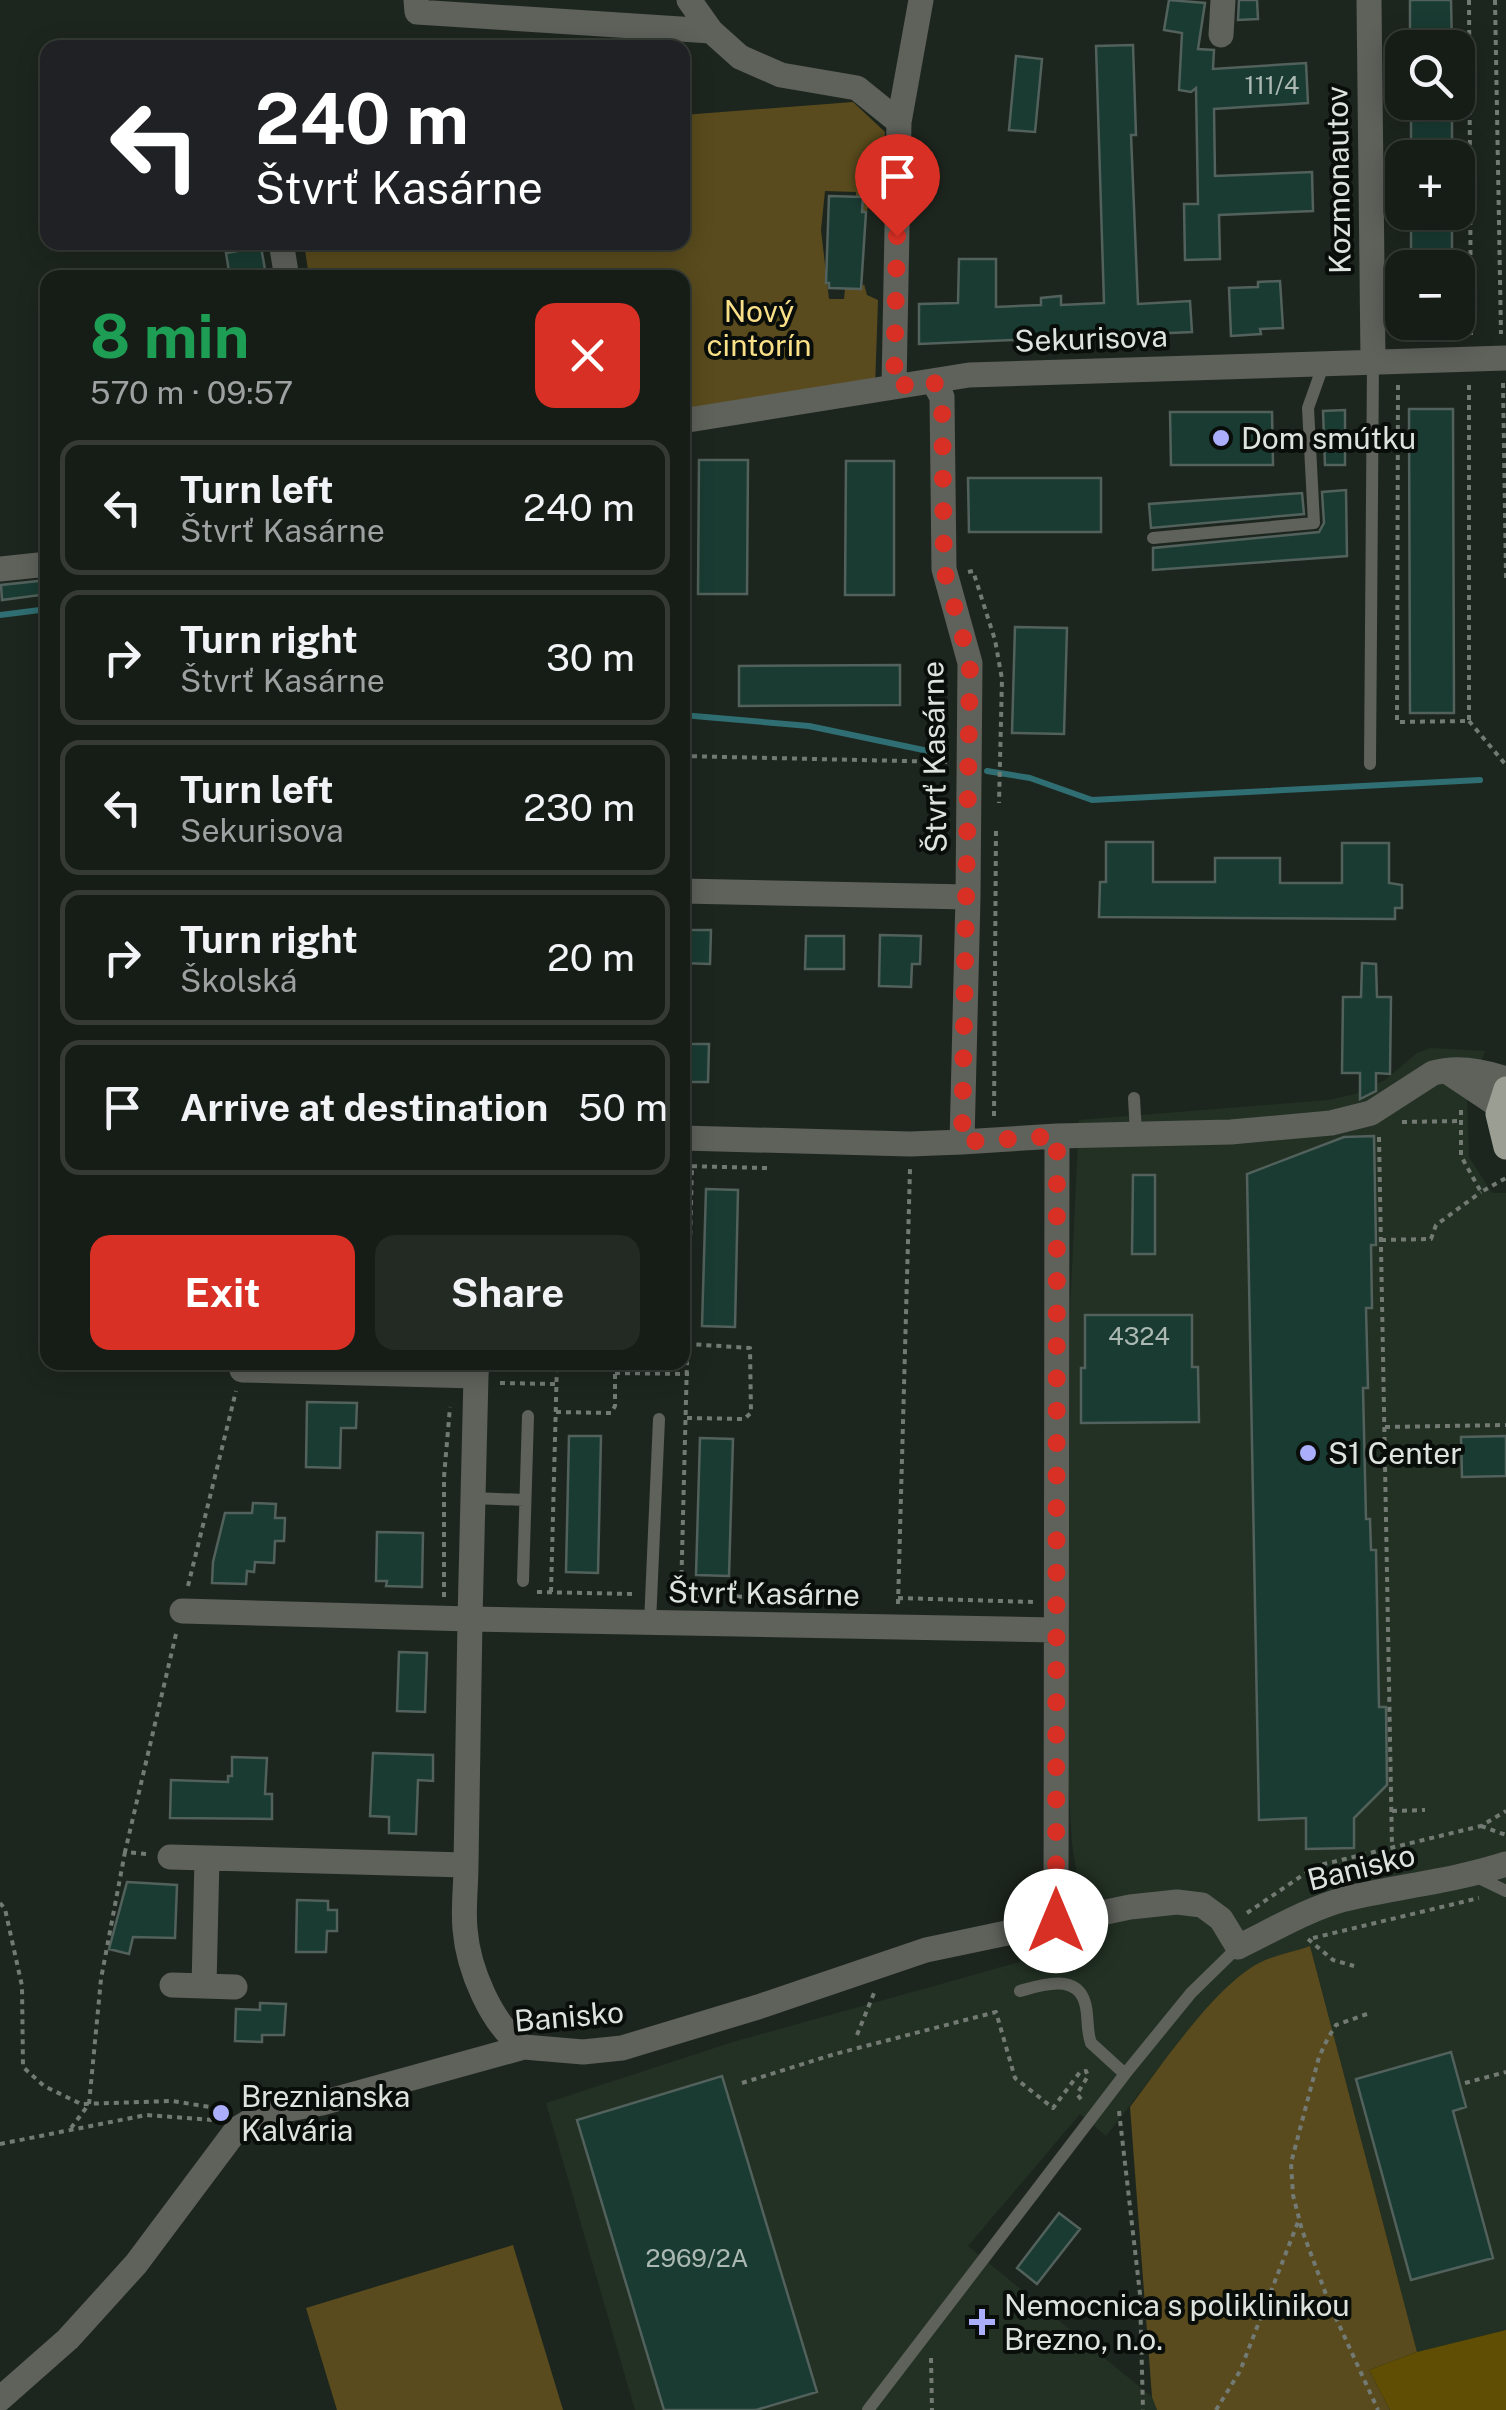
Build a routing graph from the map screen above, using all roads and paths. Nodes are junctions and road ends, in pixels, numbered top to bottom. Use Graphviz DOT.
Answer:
graph roads {
  1 [pos="416,0"];
  2 [pos="690,0"];
  3 [pos="922,0"];
  4 [pos="1223,0"];
  5 [pos="1369,0"];
  6 [pos="1470,0"];
  7 [pos="1495,0"];
  8 [pos="711,31"];
  9 [pos="1221,35"];
  10 [pos="899,122"];
  11 [pos="1471,358"];
  12 [pos="1504,358"];
  13 [pos="1385,360"];
  14 [pos="1324,362"];
  15 [pos="933,380"];
  16 [pos="894,387"];
  17 [pos="690,420"];
  18 [pos="1152,538"];
  19 [pos="40,565"];
  20 [pos="0,568"];
  21 [pos="960,574"];
  22 [pos="1506,578"];
  23 [pos="1470,720"];
  24 [pos="690,756"];
  25 [pos="952,762"];
  26 [pos="1370,764"];
  27 [pos="1506,765"];
  28 [pos="998,803"];
  29 [pos="996,827"];
  30 [pos="690,890"];
  31 [pos="968,898"];
  32 [pos="1457,1078"];
  33 [pos="1506,1079"];
  34 [pos="1134,1098"];
  35 [pos="1502,1098"];
  36 [pos="1461,1121"];
  37 [pos="1398,1122"];
  38 [pos="994,1124"];
  39 [pos="1379,1133"];
  40 [pos="1136,1134"];
  41 [pos="1057,1136"];
  42 [pos="690,1138"];
  43 [pos="962,1142"];
  44 [pos="910,1144"];
  45 [pos="1506,1146"];
  46 [pos="692,1166"];
  47 [pos="767,1168"];
  48 [pos="1506,1178"];
  49 [pos="1482,1192"];
  50 [pos="1382,1240"];
  51 [pos="690,1344"];
  52 [pos="242,1370"];
  53 [pos="557,1370"];
  54 [pos="689,1370"];
  55 [pos="615,1373"];
  56 [pos="481,1374"];
  57 [pos="689,1374"];
  58 [pos="557,1384"];
  59 [pos="556,1412"];
  60 [pos="528,1416"];
  61 [pos="659,1418"];
  62 [pos="687,1418"];
  63 [pos="1506,1425"];
  64 [pos="1385,1427"];
  65 [pos="474,1498"];
  66 [pos="526,1500"];
  67 [pos="523,1581"];
  68 [pos="534,1592"];
  69 [pos="551,1592"];
  70 [pos="652,1595"];
  71 [pos="681,1595"];
  72 [pos="758,1596"];
  73 [pos="898,1598"];
  74 [pos="1056,1602"];
  75 [pos="182,1611"];
  76 [pos="470,1619"];
  77 [pos="650,1623"];
  78 [pos="898,1629"];
  79 [pos="1056,1630"];
  80 [pos="1426,1810"];
  81 [pos="1392,1811"];
  82 [pos="1506,1812"];
  83 [pos="1480,1826"];
  84 [pos="1506,1834"];
  85 [pos="1392,1847"];
  86 [pos="125,1852"];
  87 [pos="170,1856"];
  88 [pos="207,1858"];
  89 [pos="1506,1864"];
  90 [pos="466,1865"];
  91 [pos="1477,1886"];
  92 [pos="1506,1891"];
  93 [pos="0,1903"];
  94 [pos="1235,1915"];
  95 [pos="1056,1921"];
  96 [pos="1308,1939"];
  97 [pos="1293,1942"];
  98 [pos="1238,1947"];
  99 [pos="1354,1966"];
  100 [pos="172,1985"];
  101 [pos="204,1986"];
  102 [pos="235,1987"];
  103 [pos="1020,1991"];
  104 [pos="1367,2014"];
  105 [pos="524,2047"];
  106 [pos="1506,2072"];
  107 [pos="1125,2074"];
  108 [pos="1464,2083"];
  109 [pos="742,2084"];
  110 [pos="89,2104"];
  111 [pos="1096,2114"];
  112 [pos="255,2118"];
  113 [pos="71,2128"];
  114 [pos="0,2144"];
  115 [pos="1299,2218"];
  116 [pos="931,2355"];
  117 [pos="0,2399"];
  118 [pos="868,2410"];
  119 [pos="932,2410"];
  120 [pos="1142,2410"];
  121 [pos="1216,2410"];
  122 [pos="1378,2410"];
  1 -- 8 [label="street"];
  2 -- 8 [label="street"];
  3 -- 10 [label="street"];
  4 -- 9 [label="street"];
  5 -- 13 [label="street, Kozmonautov"];
  6 -- 11 [label="path"];
  7 -- 12 [label="path"];
  8 -- 10 [label="street"];
  10 -- 16 [label="street"];
  11 -- 12 [label="street, Sekurisova"];
  11 -- 13 [label="street, Sekurisova"];
  11 -- 23 [label="path"];
  12 -- 22 [label="path"];
  13 -- 14 [label="street, Sekurisova"];
  13 -- 23 [label="path"];
  13 -- 26 [label="lane"];
  14 -- 15 [label="street, Sekurisova"];
  14 -- 18 [label="lane"];
  15 -- 16 [label="street, Sekurisova"];
  15 -- 31 [label="street, Štvrť Kasárne"];
  16 -- 17 [label="street, Sekurisova"];
  19 -- 20 [label="street"];
  21 -- 28 [label="path"];
  23 -- 27 [label="path"];
  24 -- 25 [label="path"];
  29 -- 38 [label="path"];
  30 -- 31 [label="street, Štvrť Kasárne"];
  31 -- 43 [label="street, Štvrť Kasárne"];
  32 -- 33 [label="street"];
  32 -- 35 [label="street"];
  32 -- 36 [label="path"];
  32 -- 40 [label="street"];
  34 -- 40 [label="lane"];
  35 -- 45 [label="main road"];
  36 -- 37 [label="path"];
  36 -- 49 [label="path"];
  39 -- 50 [label="path"];
  40 -- 41 [label="street"];
  41 -- 43 [label="street"];
  41 -- 74 [label="street"];
  42 -- 44 [label="street"];
  43 -- 44 [label="street"];
  44 -- 73 [label="path"];
  46 -- 47 [label="path"];
  46 -- 51 [label="path"];
  48 -- 49 [label="path"];
  49 -- 50 [label="path"];
  50 -- 64 [label="path"];
  51 -- 62 [label="path"];
  52 -- 56 [label="street"];
  53 -- 58 [label="path"];
  54 -- 57 [label="path"];
  55 -- 57 [label="path"];
  55 -- 59 [label="path"];
  56 -- 58 [label="path"];
  56 -- 65 [label="street"];
  57 -- 62 [label="path"];
  58 -- 59 [label="path"];
  59 -- 69 [label="path"];
  60 -- 66 [label="lane"];
  61 -- 70 [label="lane"];
  62 -- 71 [label="path"];
  63 -- 64 [label="path"];
  64 -- 81 [label="path"];
  65 -- 66 [label="lane"];
  65 -- 76 [label="street"];
  66 -- 67 [label="lane"];
  68 -- 69 [label="path"];
  69 -- 70 [label="path"];
  70 -- 71 [label="path"];
  70 -- 77 [label="lane"];
  71 -- 72 [label="path"];
  73 -- 74 [label="path"];
  73 -- 78 [label="path"];
  74 -- 79 [label="street"];
  75 -- 76 [label="street, Štvrť Kasárne"];
  76 -- 77 [label="street, Štvrť Kasárne"];
  76 -- 90 [label="street"];
  77 -- 78 [label="street, Štvrť Kasárne"];
  78 -- 79 [label="street, Štvrť Kasárne"];
  79 -- 95 [label="street"];
  80 -- 81 [label="path"];
  81 -- 85 [label="path"];
  82 -- 83 [label="path"];
  83 -- 84 [label="path"];
  83 -- 85 [label="path"];
  85 -- 94 [label="path"];
  86 -- 110 [label="path"];
  87 -- 88 [label="street"];
  88 -- 90 [label="street"];
  88 -- 101 [label="street"];
  89 -- 91 [label="street, Banisko"];
  90 -- 105 [label="street"];
  91 -- 92 [label="lane"];
  91 -- 96 [label="path"];
  91 -- 98 [label="street, Banisko"];
  93 -- 110 [label="path"];
  95 -- 98 [label="street, Banisko"];
  95 -- 105 [label="street, Banisko"];
  96 -- 97 [label="path"];
  96 -- 99 [label="path"];
  98 -- 107 [label="lane, Banisko"];
  100 -- 101 [label="street"];
  101 -- 102 [label="street"];
  103 -- 107 [label="lane"];
  104 -- 115 [label="path"];
  105 -- 112 [label="street, Banisko"];
  106 -- 108 [label="path"];
  107 -- 111 [label="lane, Banisko"];
  109 -- 111 [label="path"];
  110 -- 112 [label="path"];
  110 -- 113 [label="path"];
  111 -- 118 [label="lane, Banisko"];
  111 -- 120 [label="path"];
  112 -- 113 [label="path"];
  112 -- 117 [label="street"];
  113 -- 114 [label="path"];
  115 -- 121 [label="path"];
  115 -- 122 [label="path"];
  116 -- 119 [label="path"];
}
